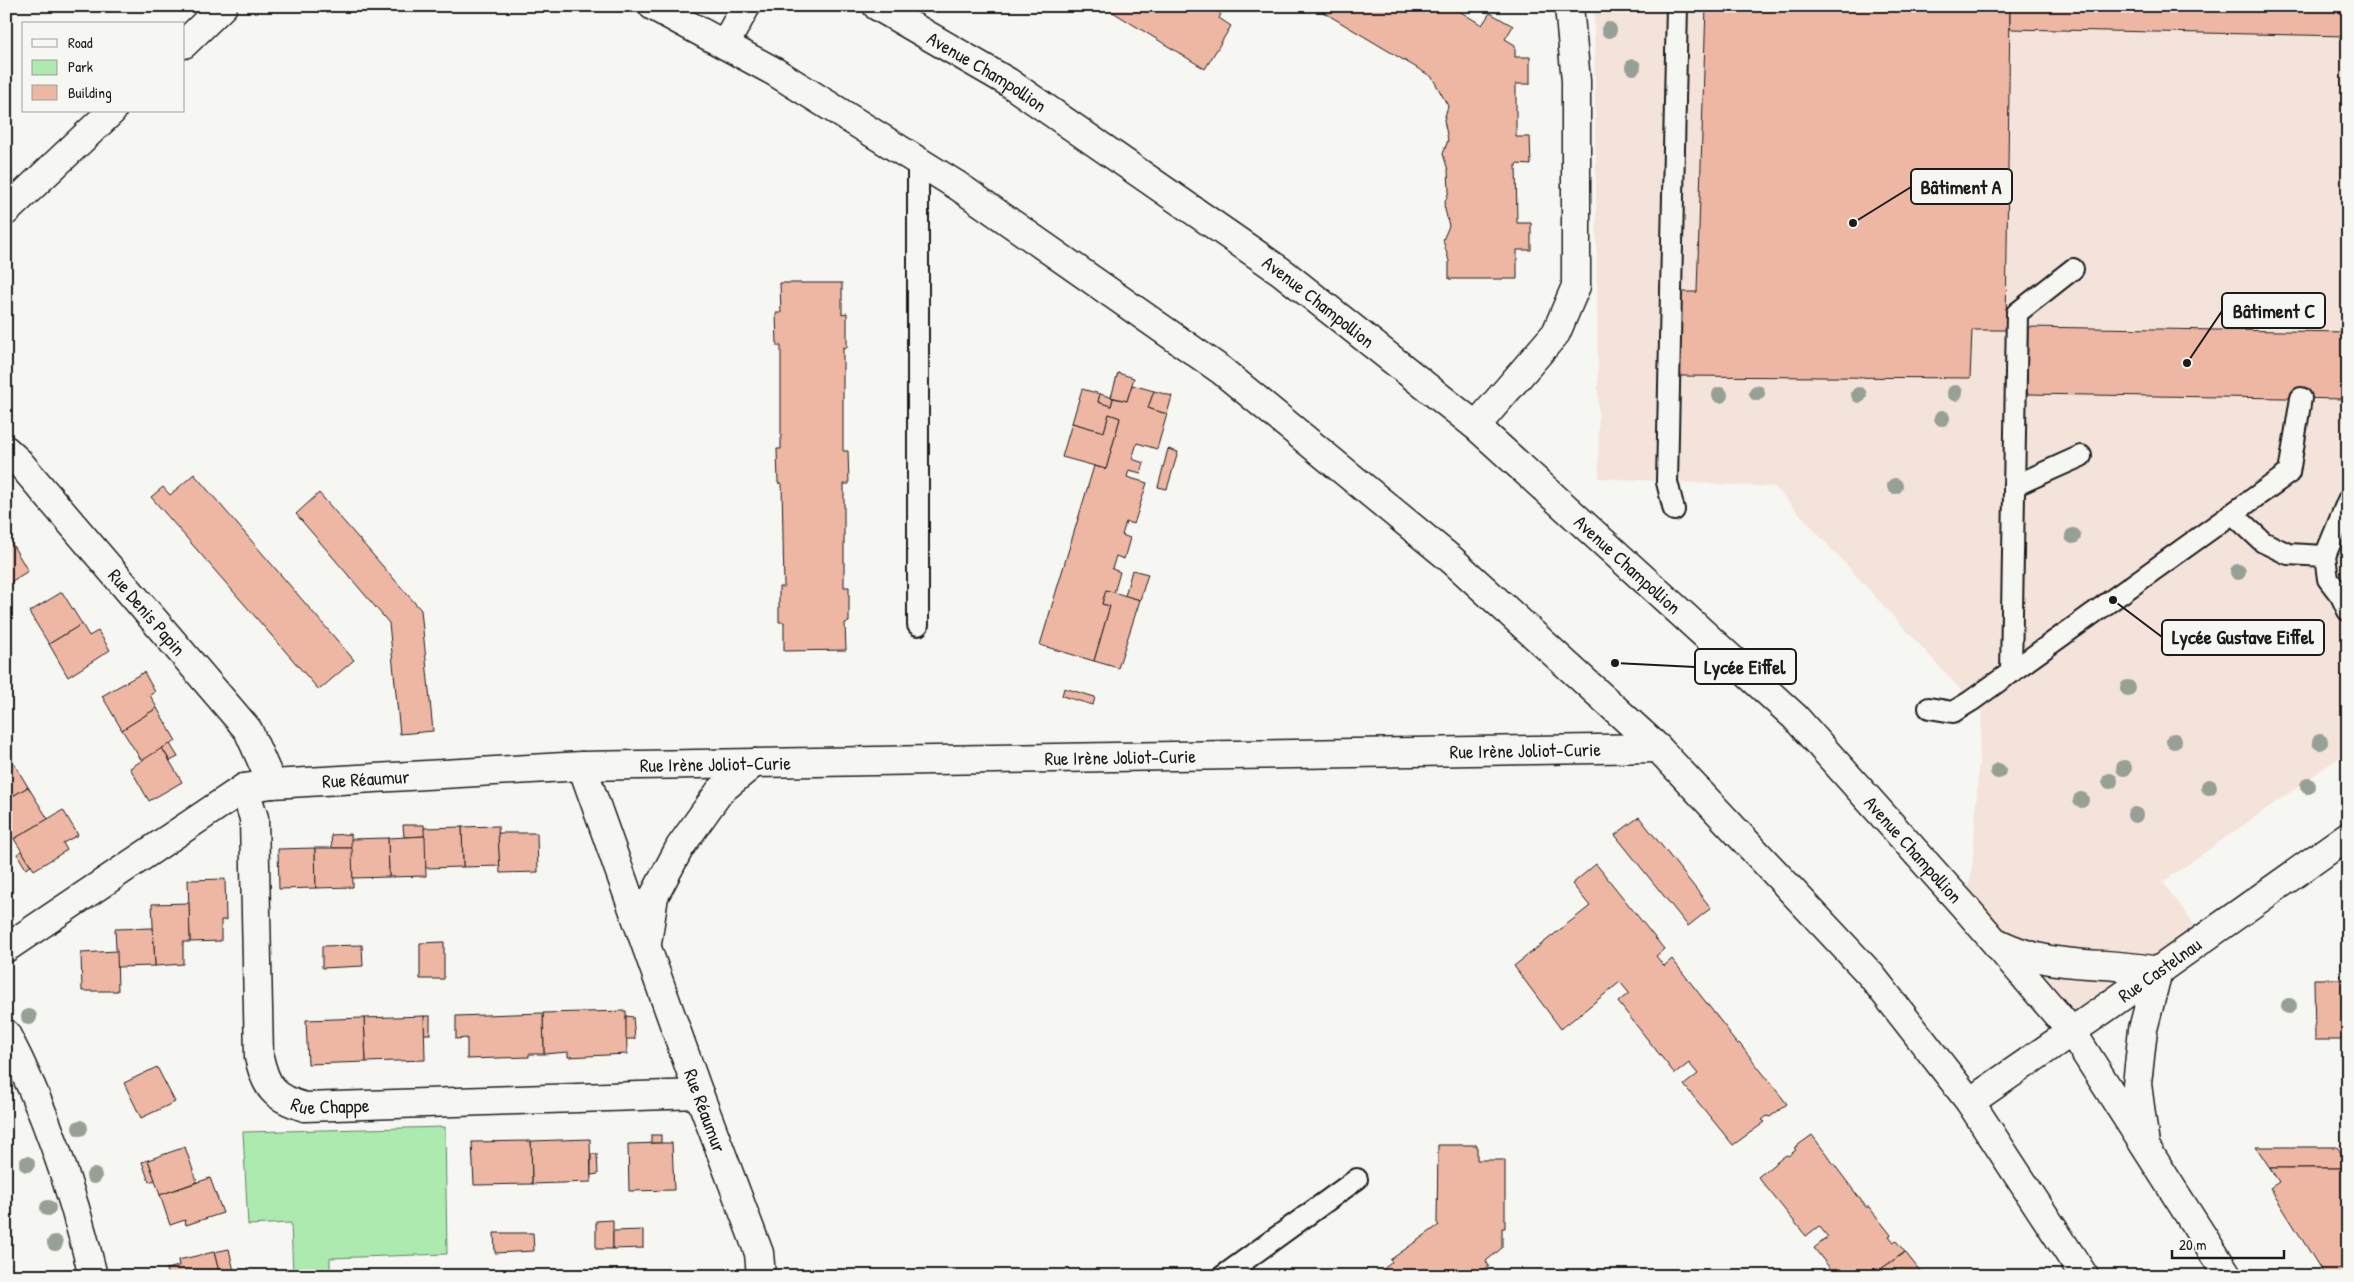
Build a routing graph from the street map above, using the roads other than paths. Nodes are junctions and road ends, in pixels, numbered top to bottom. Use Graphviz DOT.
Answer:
graph roads {
  1 [pos="224,6"];
  2 [pos="654,6"];
  3 [pos="746,6"];
  4 [pos="878,6"];
  5 [pos="1569,6"];
  6 [pos="1677,6"];
  7 [pos="185,43"];
  8 [pos="725,44"];
  9 [pos="111,112"];
  10 [pos="918,161"];
  11 [pos="6,211"];
  12 [pos="2073,269"];
  13 [pos="2301,398"];
  14 [pos="1476,426"];
  15 [pos="6,450"];
  16 [pos="2081,456"];
  17 [pos="2014,486"];
  18 [pos="2348,500"];
  19 [pos="1674,510"];
  20 [pos="2233,514"];
  21 [pos="2325,556"];
  22 [pos="2348,611"];
  23 [pos="918,625"];
  24 [pos="2011,673"];
  25 [pos="1929,708"];
  26 [pos="1658,748"];
  27 [pos="754,763"];
  28 [pos="582,766"];
  29 [pos="272,784"];
  30 [pos="244,788"];
  31 [pos="2348,836"];
  32 [pos="1994,941"];
  33 [pos="646,947"];
  34 [pos="6,948"];
  35 [pos="2158,971"];
  36 [pos="2072,1032"];
  37 [pos="6,1034"];
  38 [pos="699,1094"];
  39 [pos="1970,1102"];
  40 [pos="2145,1145"];
  41 [pos="1357,1179"];
  42 [pos="93,1276"];
  43 [pos="761,1276"];
  44 [pos="1223,1276"];
  45 [pos="2084,1276"];
  46 [pos="2228,1276"];
  1 -- 7 [label="street"];
  2 -- 8 [label="street"];
  3 -- 8 [label="street"];
  4 -- 14 [label="street, Avenue Champollion"];
  5 -- 14 [label="street"];
  6 -- 19 [label="lane"];
  8 -- 10 [label="street"];
  9 -- 11 [label="street"];
  10 -- 23 [label="lane"];
  10 -- 26 [label="street"];
  12 -- 17 [label="lane"];
  13 -- 20 [label="lane"];
  14 -- 32 [label="street, Avenue Champollion"];
  15 -- 29 [label="street, Rue Denis Papin"];
  16 -- 17 [label="lane"];
  17 -- 24 [label="lane"];
  18 -- 21 [label="lane"];
  20 -- 21 [label="lane"];
  20 -- 24 [label="lane"];
  21 -- 22 [label="lane"];
  24 -- 25 [label="lane"];
  26 -- 27 [label="street, Rue Irène Joliot-Curie"];
  26 -- 39 [label="street"];
  27 -- 28 [label="street, Rue Irène Joliot-Curie"];
  27 -- 33 [label="street, Rue Réaumur"];
  28 -- 29 [label="street, Rue Réaumur"];
  28 -- 33 [label="street, Rue Réaumur"];
  29 -- 30 [label="street, Rue Réaumur"];
  30 -- 34 [label="street, Rue Réaumur"];
  30 -- 38 [label="street, Rue Chappe"];
  31 -- 35 [label="street, Rue Castelnau"];
  32 -- 35 [label="street"];
  32 -- 36 [label="street, Avenue Champollion"];
  33 -- 38 [label="street, Rue Réaumur"];
  35 -- 36 [label="street, Rue Castelnau"];
  35 -- 40 [label="street"];
  36 -- 39 [label="street, Rue Castelnau"];
  36 -- 40 [label="street, Avenue Champollion"];
  37 -- 42 [label="street"];
  38 -- 43 [label="street, Rue Réaumur"];
  39 -- 45 [label="street"];
  40 -- 46 [label="street, Avenue Champollion"];
  41 -- 44 [label="lane"];
}
